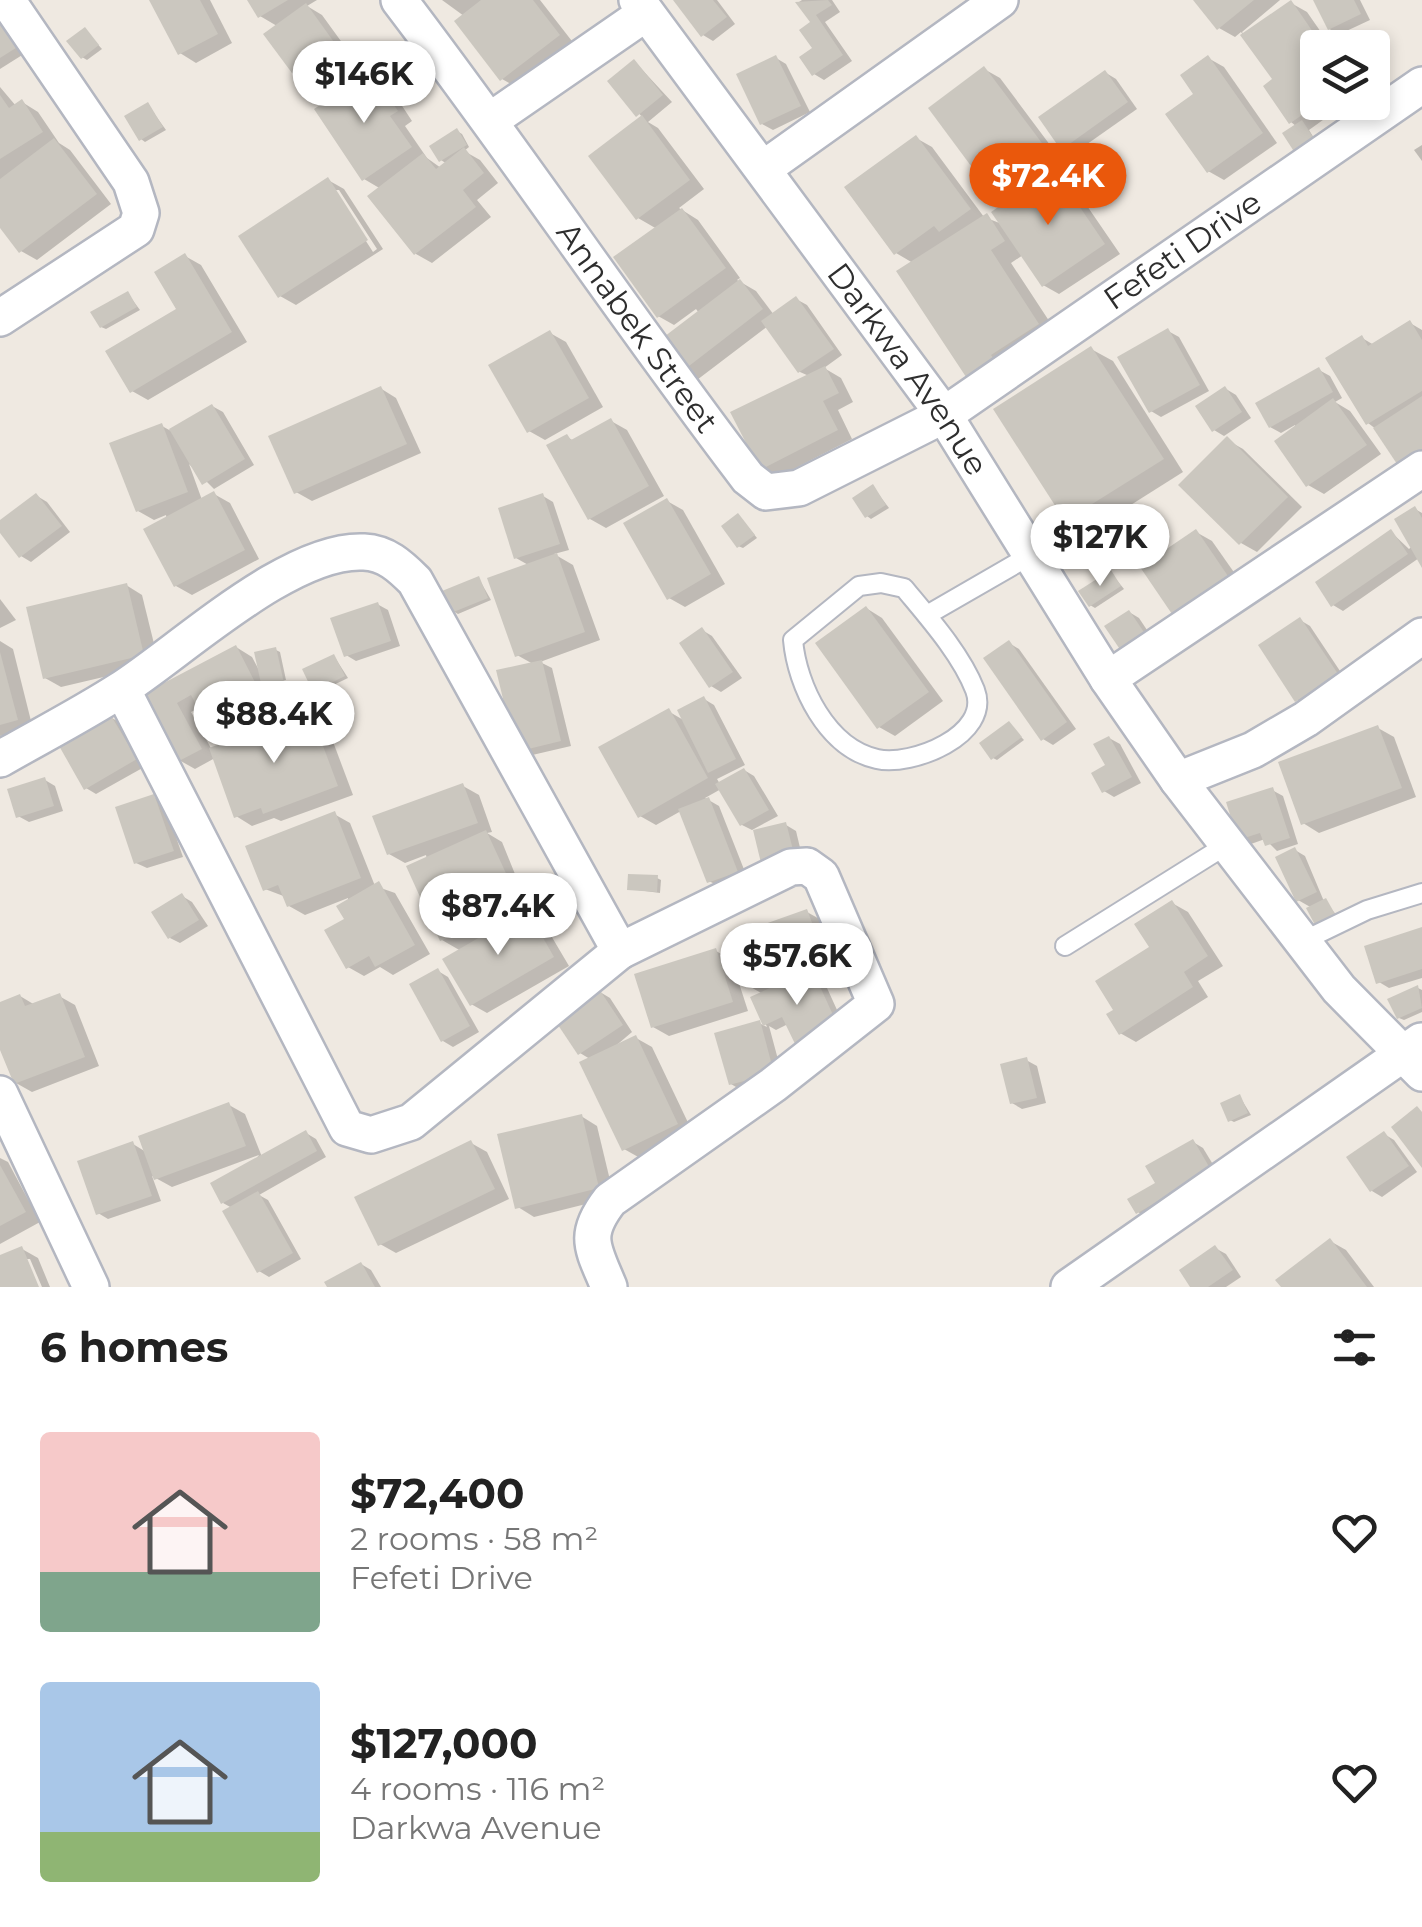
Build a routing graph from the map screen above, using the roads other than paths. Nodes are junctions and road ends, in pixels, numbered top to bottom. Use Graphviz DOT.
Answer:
graph roads {
  1 [pos="7,0"];
  2 [pos="399,0"];
  3 [pos="1000,0"];
  4 [pos="642,6"];
  5 [pos="1422,86"];
  6 [pos="491,120"];
  7 [pos="763,168"];
  8 [pos="0,318"];
  9 [pos="944,415"];
  10 [pos="1422,468"];
  11 [pos="1031,555"];
  12 [pos="927,616"];
  13 [pos="1422,636"];
  14 [pos="1108,678"];
  15 [pos="122,689"];
  16 [pos="0,759"];
  17 [pos="1178,780"];
  18 [pos="1228,844"];
  19 [pos="1422,892"];
  20 [pos="1305,940"];
  21 [pos="1064,946"];
  22 [pos="620,952"];
  23 [pos="1415,1056"];
  24 [pos="0,1094"];
  25 [pos="91,1287"];
  26 [pos="609,1287"];
  27 [pos="1070,1287"];
  1 -- 8 [label="street"];
  2 -- 6 [label="street, Annabek Street"];
  3 -- 7 [label="street"];
  4 -- 6 [label="street"];
  4 -- 7 [label="street, Darkwa Avenue"];
  5 -- 9 [label="street, Fefeti Drive"];
  6 -- 9 [label="street, Annabek Street"];
  7 -- 9 [label="street, Darkwa Avenue"];
  9 -- 11 [label="street, Darkwa Avenue"];
  10 -- 14 [label="street"];
  11 -- 12 [label="lane"];
  11 -- 14 [label="street, Darkwa Avenue"];
  12 -- 12 [label="lane"];
  13 -- 17 [label="street"];
  14 -- 17 [label="street, Darkwa Avenue"];
  15 -- 16 [label="street"];
  15 -- 22 [label="street"];
  15 -- 22 [label="street"];
  17 -- 18 [label="street, Darkwa Avenue"];
  18 -- 20 [label="street, Darkwa Avenue"];
  18 -- 21 [label="lane"];
  19 -- 20 [label="lane"];
  20 -- 23 [label="street, Darkwa Avenue"];
  22 -- 26 [label="street"];
  23 -- 27 [label="street"];
  24 -- 25 [label="street"];
}
